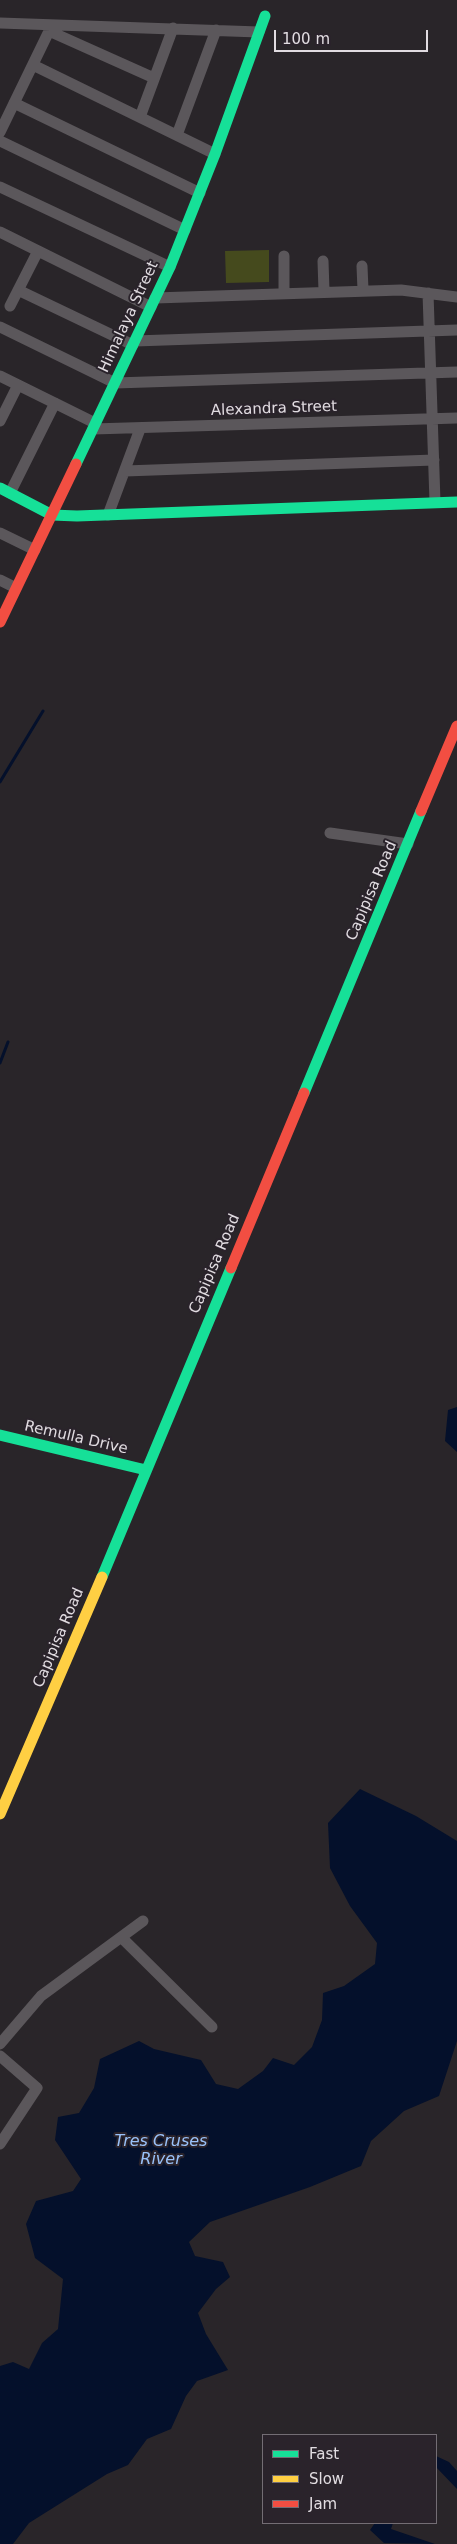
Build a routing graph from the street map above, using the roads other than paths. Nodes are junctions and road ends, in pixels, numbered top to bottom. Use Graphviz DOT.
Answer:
graph roads {
  1 [pos="265,16"];
  2 [pos="2,27"];
  3 [pos="51,28"];
  4 [pos="173,28"];
  5 [pos="216,30"];
  6 [pos="259,32"];
  7 [pos="33,65"];
  8 [pos="154,78"];
  9 [pos="14,103"];
  10 [pos="140,117"];
  11 [pos="0,132"];
  12 [pos="177,135"];
  13 [pos="0,141"];
  14 [pos="215,154"];
  15 [pos="0,186"];
  16 [pos="200,193"];
  17 [pos="185,230"];
  18 [pos="0,232"];
  19 [pos="38,251"];
  20 [pos="284,256"];
  21 [pos="323,261"];
  22 [pos="362,266"];
  23 [pos="170,267"];
  24 [pos="18,290"];
  25 [pos="363,290"];
  26 [pos="324,291"];
  27 [pos="284,293"];
  28 [pos="428,294"];
  29 [pos="457,298"];
  30 [pos="153,302"];
  31 [pos="10,306"];
  32 [pos="0,327"];
  33 [pos="457,330"];
  34 [pos="429,331"];
  35 [pos="134,343"];
  36 [pos="431,372"];
  37 [pos="457,372"];
  38 [pos="0,376"];
  39 [pos="115,383"];
  40 [pos="18,385"];
  41 [pos="55,403"];
  42 [pos="457,418"];
  43 [pos="432,419"];
  44 [pos="0,421"];
  45 [pos="94,426"];
  46 [pos="140,429"];
  47 [pos="434,460"];
  48 [pos="125,471"];
  49 [pos="5,491"];
  50 [pos="435,502"];
  51 [pos="457,502"];
  52 [pos="52,515"];
  53 [pos="108,515"];
  54 [pos="0,533"];
  55 [pos="34,550"];
  56 [pos="0,580"];
  57 [pos="16,588"];
  58 [pos="0,622"];
  59 [pos="457,726"];
  60 [pos="330,834"];
  61 [pos="408,844"];
  62 [pos="0,1435"];
  63 [pos="146,1470"];
  64 [pos="0,1814"];
  65 [pos="143,1921"];
  66 [pos="122,1938"];
  67 [pos="212,2027"];
  68 [pos="0,2044"];
  69 [pos="0,2056"];
  70 [pos="0,2144"];
  1 -- 6 [label="street, Himalaya Street"];
  2 -- 3 [label="street"];
  3 -- 4 [label="street"];
  3 -- 7 [label="street"];
  3 -- 8 [label="street"];
  4 -- 5 [label="street"];
  4 -- 8 [label="street"];
  5 -- 6 [label="street"];
  5 -- 12 [label="street"];
  6 -- 14 [label="street, Himalaya Street"];
  7 -- 9 [label="street"];
  7 -- 10 [label="street"];
  8 -- 10 [label="street"];
  9 -- 11 [label="street"];
  9 -- 16 [label="street"];
  10 -- 12 [label="street"];
  12 -- 14 [label="street"];
  13 -- 17 [label="street"];
  14 -- 16 [label="street, Himalaya Street"];
  15 -- 23 [label="street"];
  16 -- 17 [label="street, Himalaya Street"];
  17 -- 23 [label="street, Himalaya Street"];
  18 -- 19 [label="street"];
  19 -- 24 [label="street"];
  19 -- 30 [label="street"];
  20 -- 27 [label="street"];
  21 -- 26 [label="street"];
  22 -- 25 [label="street"];
  23 -- 30 [label="street, Himalaya Street"];
  24 -- 31 [label="street"];
  24 -- 35 [label="street"];
  25 -- 26 [label="street"];
  25 -- 28 [label="street"];
  26 -- 27 [label="street"];
  27 -- 30 [label="street"];
  28 -- 29 [label="street"];
  28 -- 34 [label="street"];
  30 -- 35 [label="street, Himalaya Street"];
  32 -- 39 [label="street"];
  33 -- 34 [label="street"];
  34 -- 35 [label="street"];
  34 -- 36 [label="street"];
  35 -- 39 [label="street, Himalaya Street"];
  36 -- 37 [label="street"];
  36 -- 39 [label="street"];
  36 -- 43 [label="street"];
  38 -- 40 [label="street, Alexandra Street"];
  39 -- 45 [label="street, Himalaya Street"];
  40 -- 41 [label="street, Alexandra Street"];
  40 -- 44 [label="street"];
  41 -- 45 [label="street, Alexandra Street"];
  41 -- 49 [label="street"];
  42 -- 43 [label="street, Alexandra Street"];
  43 -- 46 [label="street, Alexandra Street"];
  43 -- 47 [label="street"];
  45 -- 46 [label="street, Alexandra Street"];
  45 -- 52 [label="street, Himalaya Street"];
  46 -- 48 [label="street"];
  47 -- 48 [label="street"];
  47 -- 50 [label="street"];
  48 -- 53 [label="street"];
  49 -- 52 [label="street"];
  50 -- 51 [label="street"];
  50 -- 53 [label="street"];
  52 -- 53 [label="street"];
  52 -- 55 [label="street, Himalaya Street"];
  54 -- 55 [label="street"];
  55 -- 57 [label="street, Himalaya Street"];
  56 -- 57 [label="street"];
  57 -- 58 [label="street, Himalaya Street"];
  59 -- 61 [label="street, Capipisa Road"];
  60 -- 61 [label="street"];
  61 -- 63 [label="street, Capipisa Road"];
  62 -- 63 [label="street, Remulla Drive"];
  63 -- 64 [label="street, Capipisa Road"];
  65 -- 66 [label="street"];
  66 -- 67 [label="street"];
  66 -- 68 [label="street"];
  69 -- 70 [label="street"];
}
